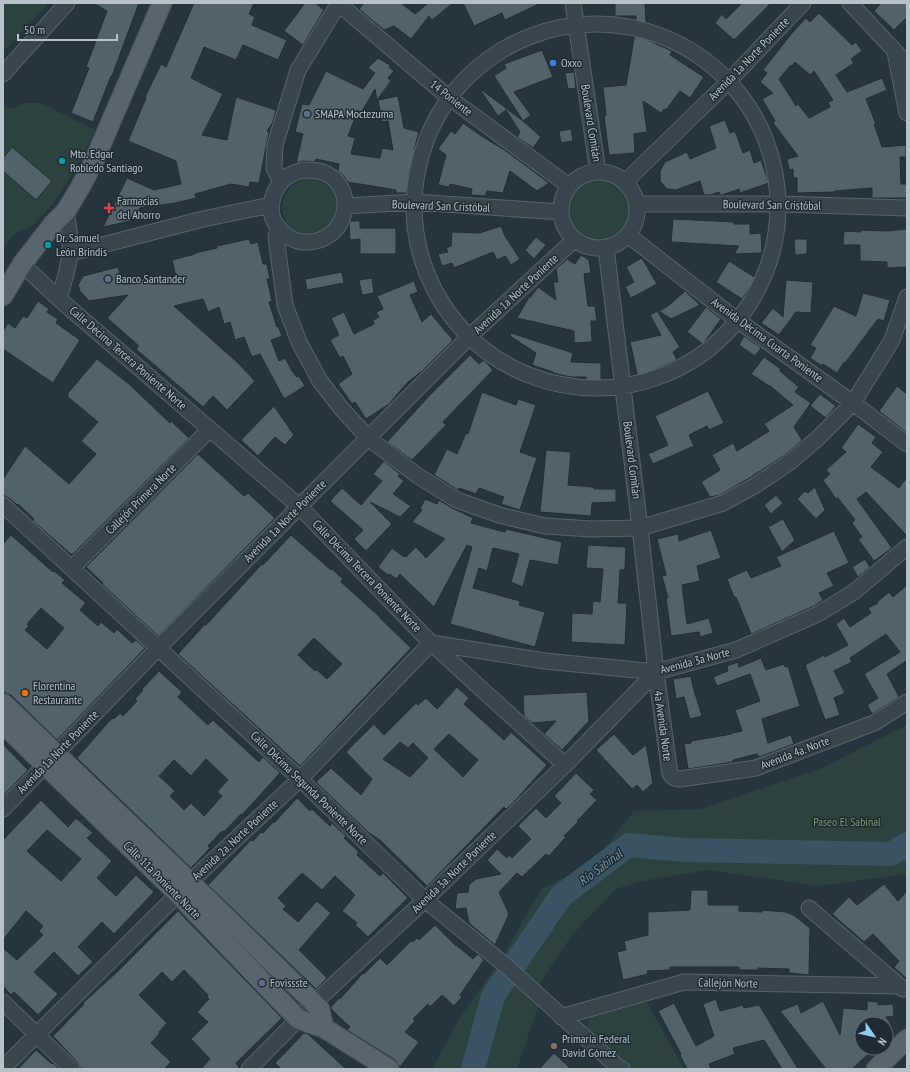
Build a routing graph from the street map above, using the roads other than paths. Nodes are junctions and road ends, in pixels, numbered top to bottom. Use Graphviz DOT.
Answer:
graph roads {
  1 [pos="68,3"];
  2 [pos="162,3"];
  3 [pos="339,3"];
  4 [pos="573,3"];
  5 [pos="803,3"];
  6 [pos="850,3"];
  7 [pos="575,24"];
  8 [pos="895,52"];
  9 [pos="907,64"];
  10 [pos="3,74"];
  11 [pos="728,82"];
  12 [pos="447,96"];
  13 [pos="907,113"];
  14 [pos="598,172"];
  15 [pos="281,182"];
  16 [pos="625,182"];
  17 [pos="569,186"];
  18 [pos="415,202"];
  19 [pos="637,204"];
  20 [pos="781,204"];
  21 [pos="271,205"];
  22 [pos="345,206"];
  23 [pos="907,208"];
  24 [pos="66,211"];
  25 [pos="561,212"];
  26 [pos="278,228"];
  27 [pos="628,235"];
  28 [pos="574,240"];
  29 [pos="606,248"];
  30 [pos="70,252"];
  31 [pos="22,264"];
  32 [pos="3,296"];
  33 [pos="907,296"];
  34 [pos="59,299"];
  35 [pos="738,320"];
  36 [pos="469,337"];
  37 [pos="622,385"];
  38 [pos="853,403"];
  39 [pos="210,429"];
  40 [pos="368,438"];
  41 [pos="907,444"];
  42 [pos="3,505"];
  43 [pos="300,507"];
  44 [pos="640,528"];
  45 [pos="907,547"];
  46 [pos="72,568"];
  47 [pos="431,643"];
  48 [pos="158,648"];
  49 [pos="656,672"];
  50 [pos="907,702"];
  51 [pos="3,703"];
  52 [pos="3,724"];
  53 [pos="51,761"];
  54 [pos="565,764"];
  55 [pos="674,778"];
  56 [pos="300,779"];
  57 [pos="3,809"];
  58 [pos="184,888"];
  59 [pos="425,900"];
  60 [pos="809,908"];
  61 [pos="903,989"];
  62 [pos="3,1002"];
  63 [pos="314,1003"];
  64 [pos="562,1017"];
  65 [pos="298,1019"];
  66 [pos="324,1028"];
  67 [pos="36,1035"];
  68 [pos="907,1039"];
  69 [pos="3,1068"];
  70 [pos="620,1068"];
  71 [pos="72,1069"];
  72 [pos="249,1069"];
  73 [pos="389,1069"];
  74 [pos="876,1069"];
  1 -- 10 [label="street"];
  2 -- 24 [label="main road"];
  3 -- 12 [label="street, 14 Poniente"];
  3 -- 15 [label="street"];
  4 -- 7 [label="street, Boulevard Comitán"];
  5 -- 11 [label="street, Avenida 1a Norte Poniente"];
  6 -- 8 [label="street"];
  7 -- 11 [label="street"];
  7 -- 12 [label="street"];
  7 -- 14 [label="street, Boulevard Comitán"];
  8 -- 9 [label="street"];
  8 -- 13 [label="street"];
  11 -- 16 [label="street, Avenida 1a Norte Poniente"];
  11 -- 20 [label="street"];
  12 -- 17 [label="street, 14 Poniente"];
  12 -- 18 [label="street"];
  14 -- 16 [label="street"];
  14 -- 17 [label="street"];
  15 -- 21 [label="street"];
  15 -- 22 [label="street"];
  16 -- 19 [label="street"];
  17 -- 25 [label="street"];
  18 -- 22 [label="street, Boulevard San Cristóbal"];
  18 -- 25 [label="street, Boulevard San Cristóbal"];
  18 -- 36 [label="street"];
  19 -- 20 [label="street, Boulevard San Cristóbal"];
  19 -- 27 [label="street"];
  20 -- 23 [label="street, Boulevard San Cristóbal"];
  20 -- 35 [label="street"];
  21 -- 26 [label="street"];
  21 -- 30 [label="street"];
  22 -- 26 [label="street"];
  24 -- 30 [label="street"];
  24 -- 31 [label="main road"];
  25 -- 28 [label="street"];
  26 -- 40 [label="street"];
  27 -- 29 [label="street"];
  27 -- 35 [label="street, Avenida Décima Cuarta Poniente"];
  28 -- 29 [label="street"];
  28 -- 36 [label="street, Avenida 1a Norte Poniente"];
  29 -- 37 [label="street, Boulevard Comitán"];
  30 -- 34 [label="street"];
  31 -- 32 [label="main road"];
  31 -- 34 [label="street, Calle Décima Tercera Poniente Norte"];
  33 -- 38 [label="street"];
  34 -- 39 [label="street, Calle Décima Tercera Poniente Norte"];
  35 -- 37 [label="street"];
  35 -- 38 [label="street, Avenida Décima Cuarta Poniente"];
  36 -- 37 [label="street"];
  36 -- 40 [label="street, Avenida 1a Norte Poniente"];
  37 -- 44 [label="street, Boulevard Comitán"];
  38 -- 41 [label="street, Avenida Décima Cuarta Poniente"];
  38 -- 44 [label="street"];
  39 -- 43 [label="street, Calle Décima Tercera Poniente Norte"];
  39 -- 46 [label="street, Callejón Primera Norte"];
  40 -- 43 [label="street, Avenida 1a Norte Poniente"];
  40 -- 44 [label="street"];
  42 -- 46 [label="street, Calle Décima Segunda Poniente Norte"];
  43 -- 47 [label="street, Calle Décima Tercera Poniente Norte"];
  43 -- 48 [label="street, Avenida 1a Norte Poniente"];
  44 -- 49 [label="street, Boulevard Comitán"];
  45 -- 49 [label="street, Avenida 3a Norte"];
  46 -- 48 [label="street, Calle Décima Segunda Poniente Norte"];
  47 -- 49 [label="street, Avenida 3a Norte"];
  47 -- 54 [label="street, Calle Décima Tercera Poniente Norte"];
  47 -- 56 [label="street, Avenida 2a. Norte Poniente"];
  48 -- 53 [label="street, Avenida 1a Norte Poniente"];
  48 -- 56 [label="street, Calle Décima Segunda Poniente Norte"];
  49 -- 54 [label="street, Avenida 3a. Norte Poniente"];
  49 -- 55 [label="street, 4a Avenida Norte"];
  50 -- 55 [label="street, Avenida 4a. Norte"];
  51 -- 53 [label="main road, Calle 11a Poniente Norte"];
  52 -- 53 [label="main road, Calle 11a Poniente Norte"];
  53 -- 57 [label="street, Avenida 1a Norte Poniente"];
  53 -- 58 [label="main road, Calle 11a Poniente Norte"];
  54 -- 59 [label="street, Avenida 3a. Norte Poniente"];
  56 -- 58 [label="street, Avenida 2a. Norte Poniente"];
  56 -- 59 [label="street, Calle Décima Segunda Poniente Norte"];
  58 -- 63 [label="main road, Calle 11a Poniente Norte"];
  58 -- 65 [label="main road, Calle 11a Poniente Norte"];
  58 -- 67 [label="street, Avenida 2a. Norte Poniente"];
  59 -- 63 [label="street, Avenida 3a. Norte Poniente"];
  59 -- 64 [label="street, Calle Décima Segunda Poniente Norte"];
  60 -- 61 [label="street"];
  61 -- 64 [label="street, Callejón Norte"];
  62 -- 67 [label="street"];
  63 -- 65 [label="street, Avenida 3a. Norte Poniente"];
  63 -- 66 [label="main road"];
  64 -- 70 [label="street, Calle Décima Segunda Poniente Norte"];
  65 -- 66 [label="main road, Calle 11a Poniente Norte"];
  65 -- 72 [label="street, Avenida 3a. Norte Poniente"];
  66 -- 73 [label="main road, Calle 11a Poniente Norte"];
  67 -- 69 [label="street, Avenida 2a. Norte Poniente"];
  67 -- 71 [label="street"];
  68 -- 74 [label="main road"];
}
